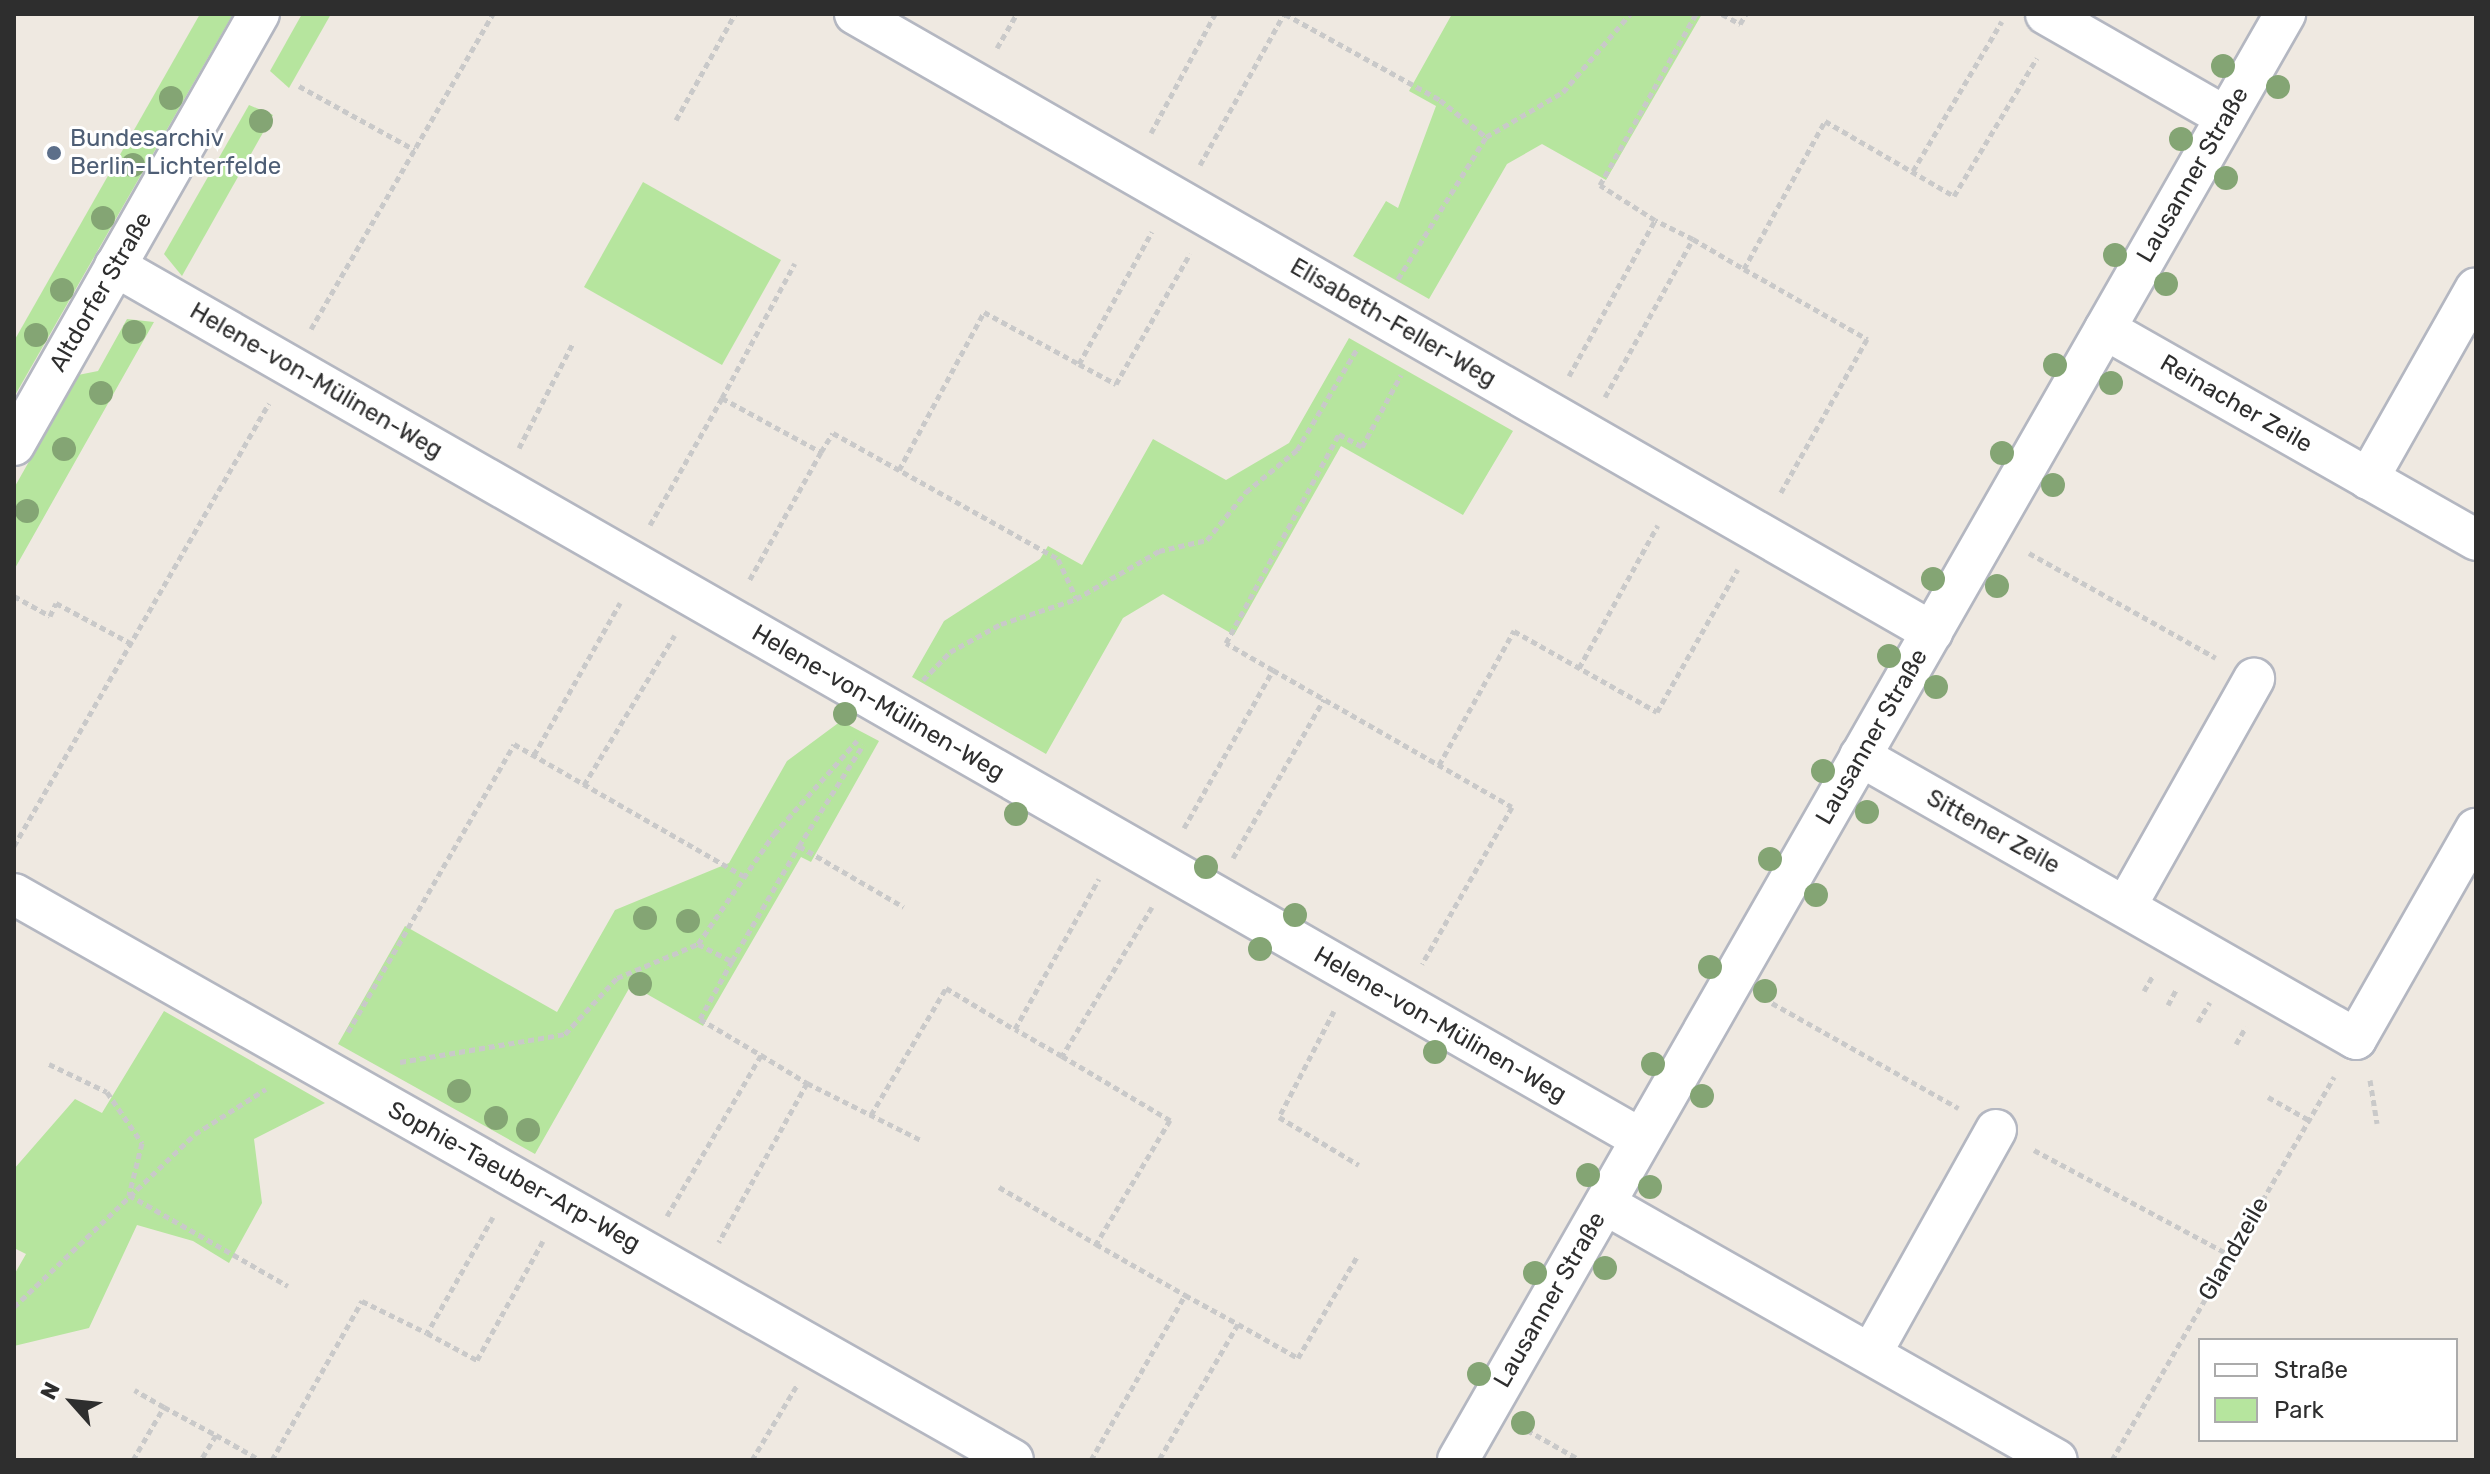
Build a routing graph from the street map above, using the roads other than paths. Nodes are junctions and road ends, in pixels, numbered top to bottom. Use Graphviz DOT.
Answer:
graph roads {
  1 [pos="259,14"];
  2 [pos="855,14"];
  3 [pos="2285,14"];
  4 [pos="2053,18"];
  5 [pos="2226,117"];
  6 [pos="115,266"];
  7 [pos="2476,288"];
  8 [pos="2105,329"];
  9 [pos="14,445"];
  10 [pos="2368,479"];
  11 [pos="2476,540"];
  12 [pos="1932,632"];
  13 [pos="2254,679"];
  14 [pos="1860,756"];
  15 [pos="2476,829"];
  16 [pos="14,894"];
  17 [pos="2126,906"];
  18 [pos="1996,1130"];
  19 [pos="1641,1139"];
  20 [pos="1605,1204"];
  21 [pos="1873,1350"];
  22 [pos="1013,1460"];
  23 [pos="1458,1460"];
  24 [pos="2057,1460"];
  1 -- 6 [label="street, Altdorfer Straße"];
  2 -- 12 [label="street, Elisabeth-Feller-Weg"];
  3 -- 5 [label="street, Lausanner Straße"];
  4 -- 5 [label="street"];
  5 -- 8 [label="street, Lausanner Straße"];
  6 -- 9 [label="street, Altdorfer Straße"];
  6 -- 19 [label="street, Helene-von-Mülinen-Weg"];
  7 -- 10 [label="street"];
  8 -- 10 [label="street, Reinacher Zeile"];
  8 -- 12 [label="street, Lausanner Straße"];
  10 -- 11 [label="street, Reinacher Zeile"];
  12 -- 14 [label="street, Lausanner Straße"];
  13 -- 17 [label="street"];
  14 -- 17 [label="street, Sittener Zeile"];
  14 -- 19 [label="street, Lausanner Straße"];
  15 -- 17 [label="street, Sittener Zeile"];
  16 -- 22 [label="street, Sophie-Taeuber-Arp-Weg"];
  18 -- 21 [label="street"];
  19 -- 20 [label="street, Lausanner Straße"];
  20 -- 21 [label="street"];
  20 -- 23 [label="street, Lausanner Straße"];
  21 -- 24 [label="street"];
}
